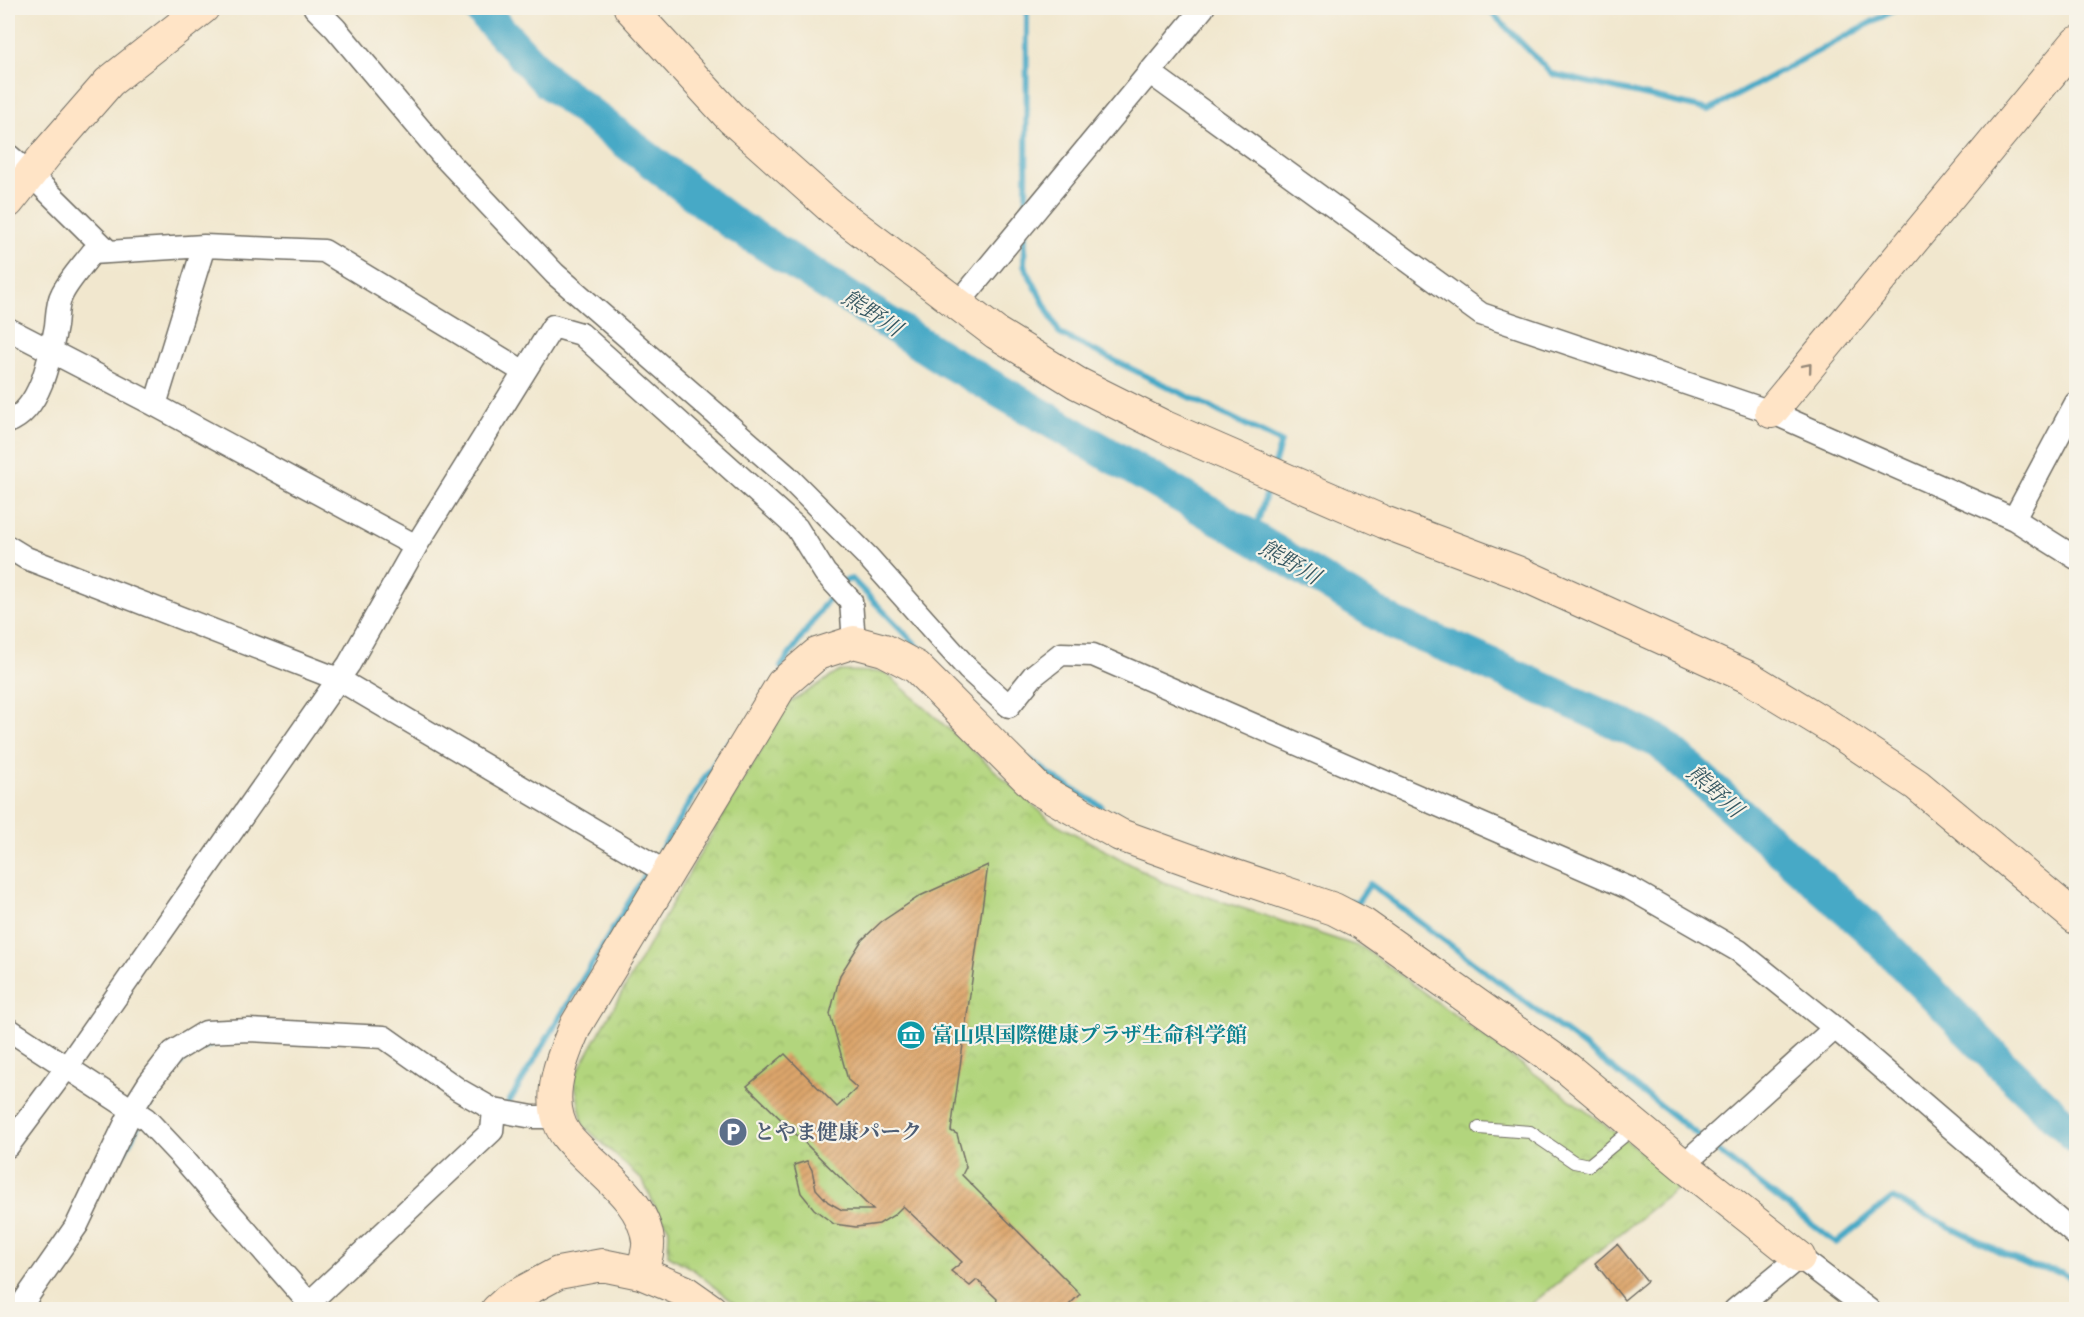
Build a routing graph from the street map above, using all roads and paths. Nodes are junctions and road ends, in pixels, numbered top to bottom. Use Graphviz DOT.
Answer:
graph roads {
  1 [pos="203,8"];
  2 [pos="315,8"];
  3 [pos="630,8"];
  4 [pos="1203,8"];
  5 [pos="2076,43"];
  6 [pos="1149,72"];
  7 [pos="2076,73"];
  8 [pos="19,164"];
  9 [pos="8,202"];
  10 [pos="204,246"];
  11 [pos="110,252"];
  12 [pos="957,305"];
  13 [pos="8,329"];
  14 [pos="51,351"];
  15 [pos="524,372"];
  16 [pos="2076,403"];
  17 [pos="155,405"];
  18 [pos="1781,417"];
  19 [pos="8,422"];
  20 [pos="2014,519"];
  21 [pos="416,546"];
  22 [pos="8,547"];
  23 [pos="2076,558"];
  24 [pos="854,642"];
  25 [pos="338,679"];
  26 [pos="667,873"];
  27 [pos="2076,918"];
  28 [pos="1835,1028"];
  29 [pos="8,1029"];
  30 [pos="67,1067"];
  31 [pos="494,1110"];
  32 [pos="138,1114"];
  33 [pos="557,1117"];
  34 [pos="1637,1126"];
  35 [pos="1479,1128"];
  36 [pos="8,1146"];
  37 [pos="1683,1165"];
  38 [pos="2076,1235"];
  39 [pos="1799,1257"];
  40 [pos="641,1273"];
  41 [pos="312,1306"];
  42 [pos="18,1310"];
  43 [pos="497,1310"];
  44 [pos="711,1310"];
  45 [pos="1735,1310"];
  46 [pos="1869,1310"];
  1 -- 8 [label="street"];
  2 -- 28 [label="street"];
  3 -- 12 [label="street"];
  4 -- 6 [label="street"];
  18 -- 5 [label="street, one-way"];
  6 -- 12 [label="street"];
  6 -- 18 [label="street"];
  7 -- 18 [label="street"];
  8 -- 9 [label="street"];
  8 -- 11 [label="street"];
  10 -- 11 [label="street"];
  10 -- 15 [label="street"];
  10 -- 17 [label="street"];
  11 -- 14 [label="street"];
  12 -- 27 [label="street"];
  13 -- 14 [label="street"];
  14 -- 17 [label="street"];
  14 -- 19 [label="street"];
  15 -- 21 [label="street"];
  15 -- 24 [label="street"];
  16 -- 20 [label="street"];
  17 -- 21 [label="street"];
  18 -- 20 [label="street"];
  20 -- 23 [label="street"];
  21 -- 25 [label="street"];
  22 -- 25 [label="street"];
  24 -- 26 [label="street"];
  24 -- 34 [label="street"];
  25 -- 26 [label="street"];
  25 -- 30 [label="street"];
  26 -- 33 [label="street"];
  28 -- 37 [label="street"];
  28 -- 38 [label="street"];
  29 -- 30 [label="street"];
  30 -- 32 [label="street"];
  30 -- 36 [label="street"];
  31 -- 32 [label="street"];
  31 -- 33 [label="street"];
  31 -- 41 [label="street"];
  32 -- 41 [label="street"];
  32 -- 42 [label="street"];
  33 -- 40 [label="street"];
  34 -- 35 [label="lane"];
  34 -- 37 [label="street"];
  37 -- 39 [label="street"];
  39 -- 45 [label="street"];
  39 -- 46 [label="street"];
  40 -- 43 [label="street"];
  40 -- 44 [label="street"];
}
